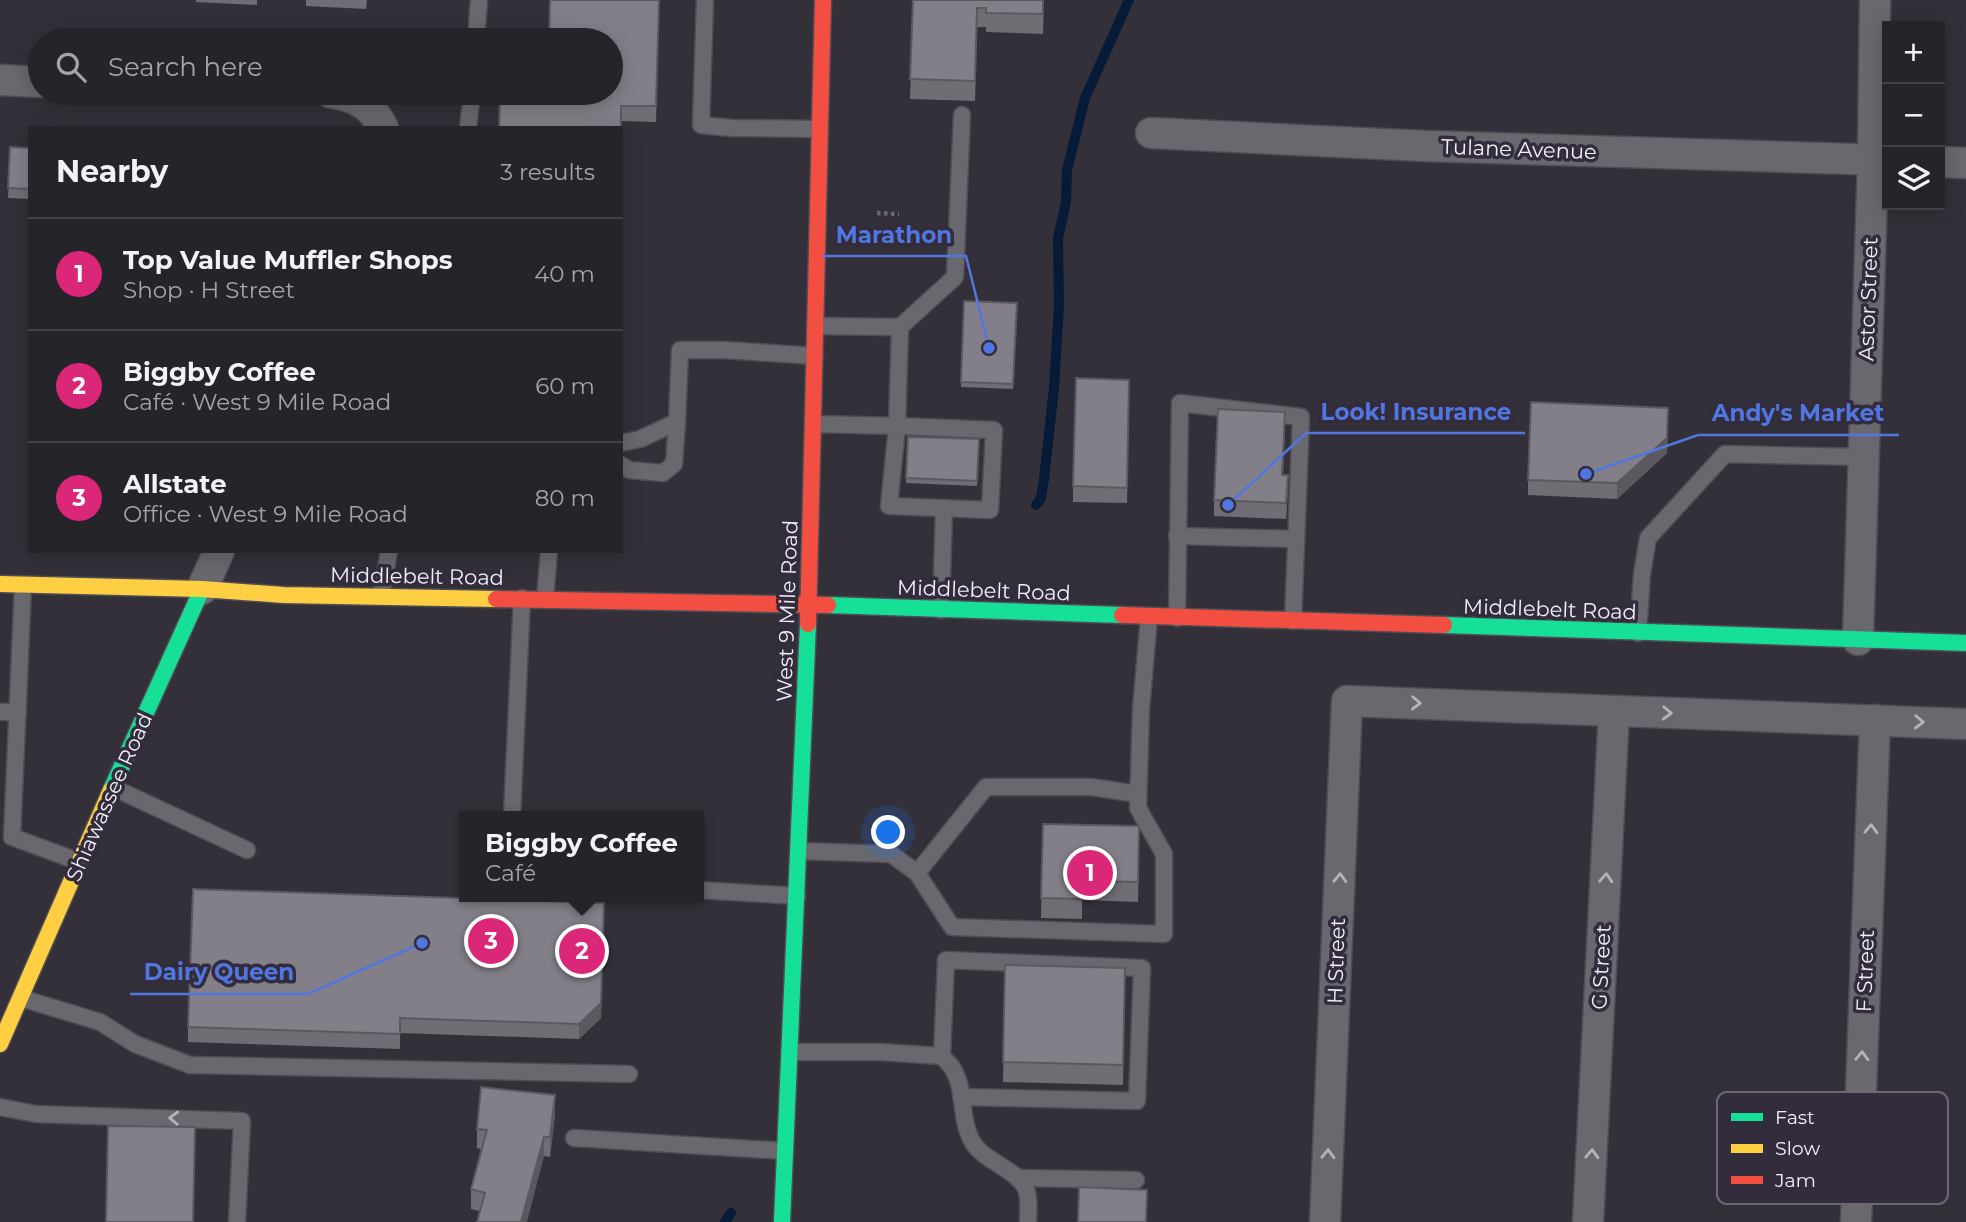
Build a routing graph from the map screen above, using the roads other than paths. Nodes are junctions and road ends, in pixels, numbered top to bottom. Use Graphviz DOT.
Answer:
graph roads {
  1 [pos="479,0"];
  2 [pos="705,0"];
  3 [pos="823,0"];
  4 [pos="1875,0"];
  5 [pos="477,28"];
  6 [pos="0,80"];
  7 [pos="28,81"];
  8 [pos="362,105"];
  9 [pos="471,105"];
  10 [pos="962,116"];
  11 [pos="379,120"];
  12 [pos="468,126"];
  13 [pos="820,129"];
  14 [pos="1151,134"];
  15 [pos="1880,160"];
  16 [pos="1945,162"];
  17 [pos="1966,163"];
  18 [pos="815,327"];
  19 [pos="900,327"];
  20 [pos="815,356"];
  21 [pos="677,422"];
  22 [pos="814,424"];
  23 [pos="897,426"];
  24 [pos="623,443"];
  25 [pos="1864,457"];
  26 [pos="623,466"];
  27 [pos="944,508"];
  28 [pos="1177,536"];
  29 [pos="1296,539"];
  30 [pos="218,553"];
  31 [pos="389,553"];
  32 [pos="548,553"];
  33 [pos="0,583"];
  34 [pos="23,585"];
  35 [pos="202,589"];
  36 [pos="381,596"];
  37 [pos="522,598"];
  38 [pos="545,598"];
  39 [pos="810,604"];
  40 [pos="941,610"];
  41 [pos="1149,617"];
  42 [pos="1177,618"];
  43 [pos="1293,621"];
  44 [pos="1638,633"];
  45 [pos="1858,640"];
  46 [pos="1966,643"];
  47 [pos="1614,711"];
  48 [pos="0,712"];
  49 [pos="18,712"];
  50 [pos="1875,720"];
  51 [pos="1966,724"];
  52 [pos="112,786"];
  53 [pos="1138,793"];
  54 [pos="512,811"];
  55 [pos="247,850"];
  56 [pos="799,851"];
  57 [pos="80,862"];
  58 [pos="917,873"];
  59 [pos="704,890"];
  60 [pos="797,896"];
  61 [pos="21,998"];
  62 [pos="0,1044"];
  63 [pos="789,1052"];
  64 [pos="942,1056"];
  65 [pos="629,1074"];
  66 [pos="1861,1092"];
  67 [pos="961,1097"];
  68 [pos="0,1107"];
  69 [pos="574,1138"];
  70 [pos="785,1151"];
  71 [pos="1017,1178"];
  72 [pos="1136,1180"];
  73 [pos="1857,1204"];
  74 [pos="237,1222"];
  75 [pos="782,1222"];
  76 [pos="1028,1222"];
  77 [pos="1325,1222"];
  78 [pos="1588,1222"];
  79 [pos="1856,1222"];
  1 -- 5 [label="lane"];
  2 -- 13 [label="lane"];
  3 -- 13 [label="street, West 9 Mile Road"];
  4 -- 15 [label="street, Astor Street"];
  6 -- 7 [label="street"];
  8 -- 11 [label="street"];
  9 -- 12 [label="lane"];
  10 -- 19 [label="lane"];
  13 -- 18 [label="street, West 9 Mile Road"];
  14 -- 15 [label="street, Tulane Avenue"];
  15 -- 25 [label="street, Astor Street"];
  16 -- 17 [label="street"];
  18 -- 19 [label="lane"];
  18 -- 20 [label="street, West 9 Mile Road"];
  19 -- 23 [label="lane"];
  20 -- 21 [label="lane"];
  20 -- 22 [label="street, West 9 Mile Road"];
  21 -- 24 [label="lane"];
  21 -- 26 [label="lane"];
  22 -- 23 [label="lane"];
  22 -- 39 [label="street, West 9 Mile Road"];
  23 -- 27 [label="lane"];
  23 -- 27 [label="lane"];
  25 -- 44 [label="lane"];
  25 -- 45 [label="street, Astor Street"];
  27 -- 40 [label="lane"];
  28 -- 29 [label="lane"];
  28 -- 29 [label="lane"];
  28 -- 42 [label="lane"];
  29 -- 43 [label="lane"];
  30 -- 35 [label="street, Shiawassee Road"];
  31 -- 36 [label="lane"];
  32 -- 38 [label="lane"];
  33 -- 34 [label="street, Middlebelt Road"];
  34 -- 35 [label="street, Middlebelt Road"];
  34 -- 49 [label="lane"];
  35 -- 36 [label="street, Middlebelt Road"];
  35 -- 52 [label="street, Shiawassee Road"];
  36 -- 37 [label="street, Middlebelt Road"];
  37 -- 38 [label="street, Middlebelt Road"];
  37 -- 54 [label="lane"];
  38 -- 39 [label="street, Middlebelt Road"];
  39 -- 40 [label="street, Middlebelt Road"];
  39 -- 56 [label="street, West 9 Mile Road"];
  40 -- 41 [label="street, Middlebelt Road"];
  41 -- 42 [label="street, Middlebelt Road"];
  41 -- 53 [label="lane"];
  42 -- 43 [label="street, Middlebelt Road"];
  43 -- 44 [label="street, Middlebelt Road"];
  44 -- 45 [label="street, Middlebelt Road"];
  45 -- 46 [label="street, Middlebelt Road"];
  47 -- 50 [label="street, one-way"];
  77 -- 47 [label="street, H Street, one-way"];
  78 -- 47 [label="street, G Street, one-way"];
  48 -- 49 [label="lane"];
  49 -- 57 [label="lane"];
  50 -- 51 [label="street, one-way"];
  66 -- 50 [label="street, F Street, one-way"];
  52 -- 55 [label="lane"];
  52 -- 57 [label="street, Shiawassee Road"];
  53 -- 58 [label="lane"];
  53 -- 58 [label="lane"];
  56 -- 58 [label="lane"];
  56 -- 60 [label="street, West 9 Mile Road"];
  57 -- 61 [label="street, Shiawassee Road"];
  59 -- 60 [label="lane"];
  60 -- 63 [label="street, West 9 Mile Road"];
  61 -- 62 [label="street, Shiawassee Road"];
  61 -- 65 [label="lane"];
  63 -- 64 [label="lane"];
  63 -- 70 [label="street, West 9 Mile Road"];
  64 -- 67 [label="lane"];
  64 -- 67 [label="lane"];
  67 -- 71 [label="lane"];
  74 -- 68 [label="lane, one-way"];
  69 -- 70 [label="lane"];
  70 -- 75 [label="street, West 9 Mile Road"];
  71 -- 72 [label="lane"];
  71 -- 76 [label="lane"];
  79 -- 73 [label="street, F Street, one-way"];
}
